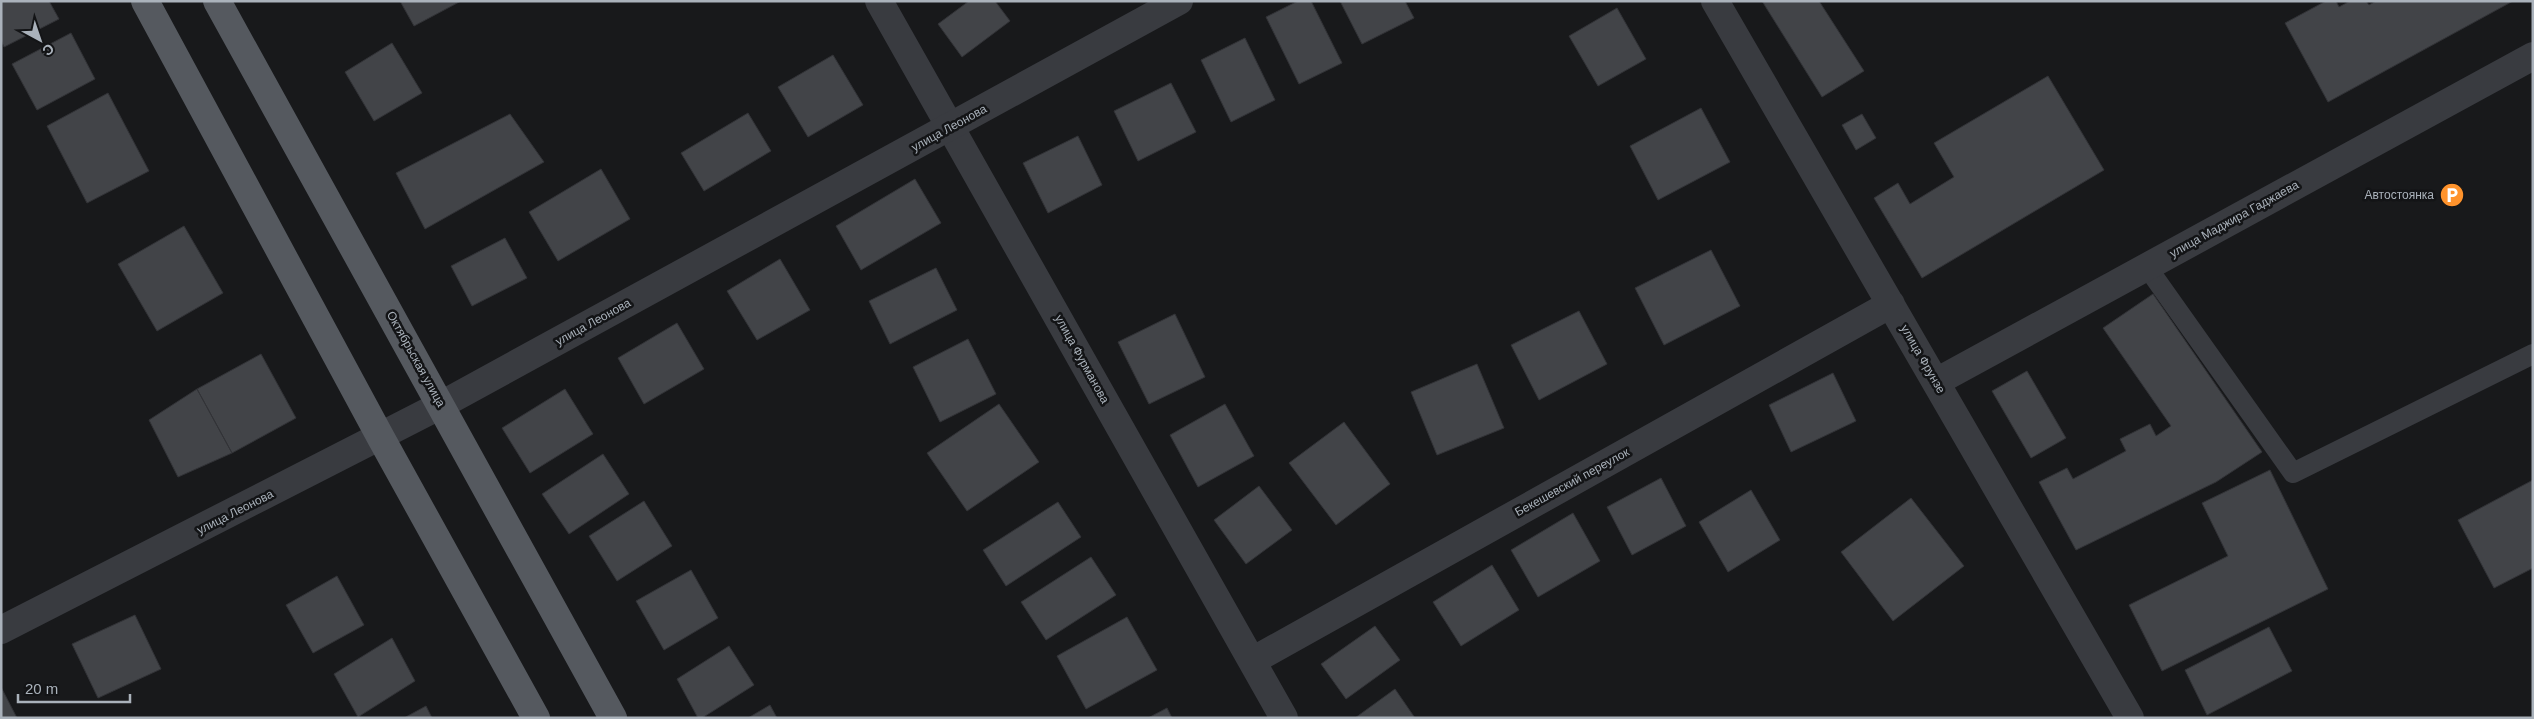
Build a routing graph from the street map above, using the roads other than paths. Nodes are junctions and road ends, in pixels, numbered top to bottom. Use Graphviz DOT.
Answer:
graph roads {
  1 [pos="145,1"];
  2 [pos="217,1"];
  3 [pos="878,1"];
  4 [pos="1179,1"];
  5 [pos="1716,1"];
  6 [pos="2533,56"];
  7 [pos="951,128"];
  8 [pos="2147,267"];
  9 [pos="1891,304"];
  10 [pos="2533,354"];
  11 [pos="1936,382"];
  12 [pos="441,405"];
  13 [pos="381,438"];
  14 [pos="1,630"];
  15 [pos="1252,661"];
  16 [pos="536,718"];
  17 [pos="613,718"];
  18 [pos="1284,718"];
  19 [pos="2130,718"];
  1 -- 13 [label="main road"];
  2 -- 12 [label="main road, Октябрьская улица"];
  3 -- 7 [label="street, улица Фурманова"];
  4 -- 7 [label="street, улица Леонова"];
  5 -- 9 [label="street, улица Фрунзе"];
  6 -- 8 [label="street, улица Маджира Гаджаева"];
  7 -- 12 [label="street, улица Леонова"];
  7 -- 15 [label="street, улица Фурманова"];
  8 -- 10 [label="lane"];
  8 -- 11 [label="street, улица Маджира Гаджаева"];
  9 -- 11 [label="street, улица Фрунзе"];
  9 -- 15 [label="street, Бекешевский переулок"];
  11 -- 19 [label="street, улица Фрунзе"];
  12 -- 13 [label="street, улица Леонова"];
  12 -- 17 [label="main road, Октябрьская улица"];
  13 -- 14 [label="street, улица Леонова"];
  13 -- 16 [label="main road"];
  15 -- 18 [label="street, улица Фурманова"];
}
